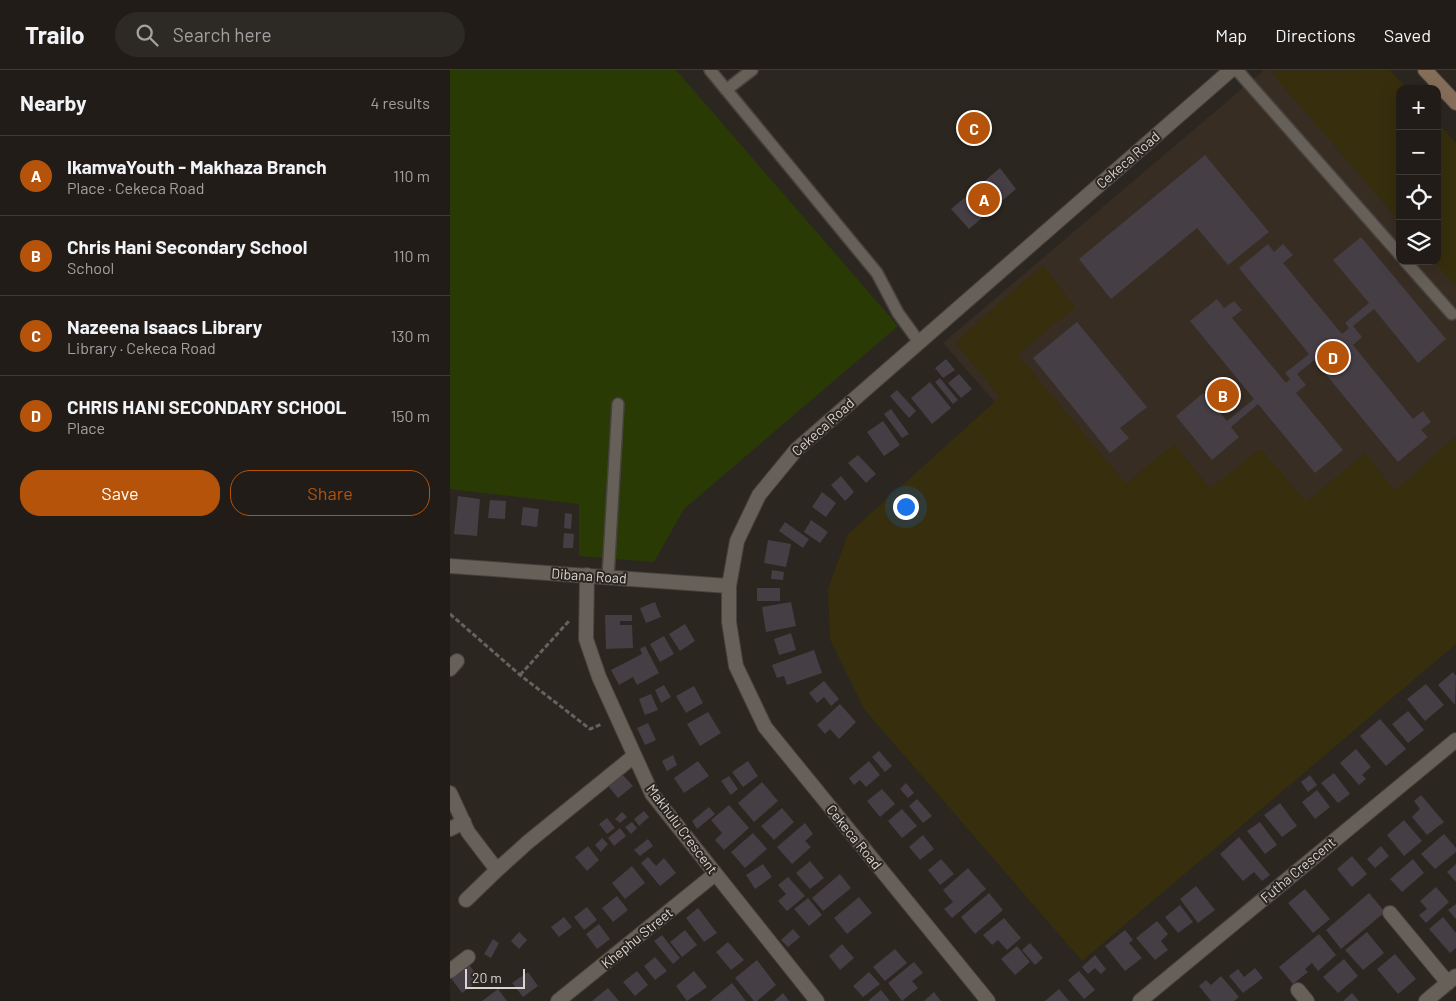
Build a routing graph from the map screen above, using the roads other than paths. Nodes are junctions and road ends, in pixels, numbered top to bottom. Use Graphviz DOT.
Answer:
graph roads {
  1 [pos="710,70"];
  2 [pos="752,70"];
  3 [pos="1231,70"];
  4 [pos="1237,70"];
  5 [pos="1424,70"];
  6 [pos="726,90"];
  7 [pos="1456,103"];
  8 [pos="1396,250"];
  9 [pos="1409,265"];
  10 [pos="1452,314"];
  11 [pos="918,342"];
  12 [pos="618,404"];
  13 [pos="450,566"];
  14 [pos="587,575"];
  15 [pos="608,577"];
  16 [pos="729,586"];
  17 [pos="1456,740"];
  18 [pos="634,756"];
  19 [pos="450,793"];
  20 [pos="464,822"];
  21 [pos="450,829"];
  22 [pos="497,870"];
  23 [pos="715,874"];
  24 [pos="466,900"];
  25 [pos="1390,913"];
  26 [pos="468,957"];
  27 [pos="450,971"];
  28 [pos="1452,979"];
  29 [pos="1298,990"];
  30 [pos="1144,1000"];
  31 [pos="558,1001"];
  32 [pos="817,1001"];
  33 [pos="988,1001"];
  34 [pos="1307,1001"];
  35 [pos="1426,1001"];
  1 -- 6 [label="lane"];
  2 -- 6 [label="lane"];
  3 -- 11 [label="street, Cekeca Road"];
  4 -- 8 [label="lane"];
  5 -- 7 [label="main road"];
  6 -- 11 [label="lane"];
  9 -- 10 [label="lane"];
  11 -- 16 [label="street, Cekeca Road"];
  12 -- 15 [label="lane"];
  13 -- 14 [label="street, Dibana Road"];
  14 -- 15 [label="street, Dibana Road"];
  14 -- 18 [label="street, Makhulu Crescent"];
  15 -- 16 [label="street, Dibana Road"];
  16 -- 33 [label="street, Cekeca Road"];
  17 -- 30 [label="street, Futha Crescent"];
  18 -- 22 [label="street"];
  18 -- 23 [label="street, Makhulu Crescent"];
  19 -- 20 [label="street"];
  20 -- 21 [label="street"];
  20 -- 22 [label="street"];
  22 -- 24 [label="street"];
  23 -- 31 [label="street, Khephu Street"];
  23 -- 32 [label="street, Makhulu Crescent"];
  25 -- 28 [label="street"];
  26 -- 27 [label="street"];
  28 -- 35 [label="street"];
  29 -- 34 [label="street"];
}
